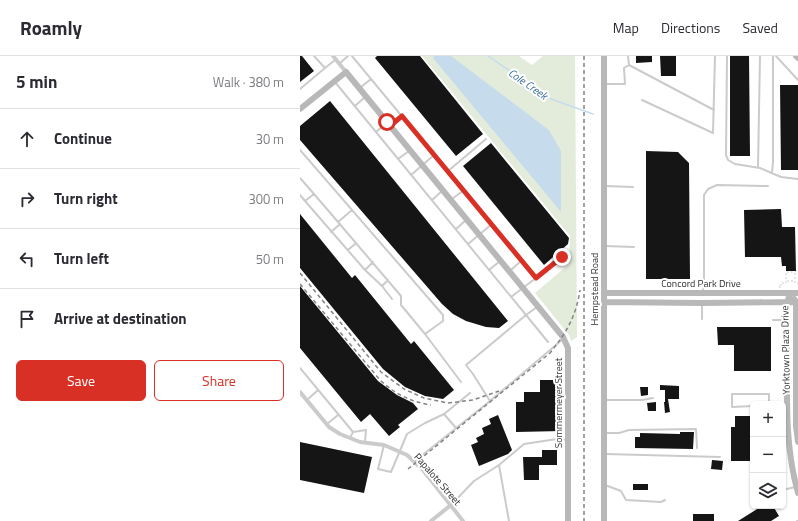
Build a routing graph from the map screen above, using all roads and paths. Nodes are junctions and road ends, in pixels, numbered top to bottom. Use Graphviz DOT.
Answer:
graph roads {
  1 [pos="314,56"];
  2 [pos="348,56"];
  3 [pos="352,56"];
  4 [pos="604,56"];
  5 [pos="628,56"];
  6 [pos="715,56"];
  7 [pos="727,56"];
  8 [pos="760,56"];
  9 [pos="773,56"];
  10 [pos="776,56"];
  11 [pos="336,60"];
  12 [pos="629,65"];
  13 [pos="325,68"];
  14 [pos="346,72"];
  15 [pos="371,79"];
  16 [pos="798,80"];
  17 [pos="334,81"];
  18 [pos="604,84"];
  19 [pos="360,88"];
  20 [pos="300,89"];
  21 [pos="366,96"];
  22 [pos="642,100"];
  23 [pos="301,105"];
  24 [pos="354,106"];
  25 [pos="714,110"];
  26 [pos="402,116"];
  27 [pos="389,124"];
  28 [pos="376,132"];
  29 [pos="486,139"];
  30 [pos="300,150"];
  31 [pos="410,150"];
  32 [pos="434,154"];
  33 [pos="398,159"];
  34 [pos="422,165"];
  35 [pos="758,167"];
  36 [pos="448,171"];
  37 [pos="772,173"];
  38 [pos="411,175"];
  39 [pos="300,178"];
  40 [pos="798,179"];
  41 [pos="604,186"];
  42 [pos="768,186"];
  43 [pos="633,187"];
  44 [pos="443,190"];
  45 [pos="464,190"];
  46 [pos="314,194"];
  47 [pos="300,195"];
  48 [pos="451,200"];
  49 [pos="305,201"];
  50 [pos="432,201"];
  51 [pos="352,210"];
  52 [pos="467,220"];
  53 [pos="338,222"];
  54 [pos="340,224"];
  55 [pos="492,224"];
  56 [pos="456,229"];
  57 [pos="332,232"];
  58 [pos="480,235"];
  59 [pos="356,243"];
  60 [pos="468,244"];
  61 [pos="603,246"];
  62 [pos="634,247"];
  63 [pos="348,250"];
  64 [pos="562,257"];
  65 [pos="501,260"];
  66 [pos="522,260"];
  67 [pos="373,262"];
  68 [pos="365,270"];
  69 [pos="489,270"];
  70 [pos="798,270"];
  71 [pos="510,271"];
  72 [pos="795,272"];
  73 [pos="536,278"];
  74 [pos="388,280"];
  75 [pos="787,281"];
  76 [pos="795,281"];
  77 [pos="798,283"];
  78 [pos="382,286"];
  79 [pos="524,288"];
  80 [pos="780,289"];
  81 [pos="604,293"];
  82 [pos="702,293"];
  83 [pos="790,293"];
  84 [pos="798,293"];
  85 [pos="511,297"];
  86 [pos="392,300"];
  87 [pos="604,302"];
  88 [pos="787,302"];
  89 [pos="797,302"];
  90 [pos="702,303"];
  91 [pos="538,306"];
  92 [pos="526,315"];
  93 [pos="702,319"];
  94 [pos="773,320"];
  95 [pos="786,320"];
  96 [pos="797,332"];
  97 [pos="425,334"];
  98 [pos="564,338"];
  99 [pos="548,342"];
  100 [pos="300,368"];
  101 [pos="461,382"];
  102 [pos="787,384"];
  103 [pos="318,390"];
  104 [pos="797,390"];
  105 [pos="300,392"];
  106 [pos="470,392"];
  107 [pos="654,398"];
  108 [pos="306,400"];
  109 [pos="604,400"];
  110 [pos="490,401"];
  111 [pos="769,401"];
  112 [pos="785,401"];
  113 [pos="750,406"];
  114 [pos="444,414"];
  115 [pos="338,415"];
  116 [pos="786,416"];
  117 [pos="327,424"];
  118 [pos="456,428"];
  119 [pos="353,432"];
  120 [pos="604,433"];
  121 [pos="350,439"];
  122 [pos="568,440"];
  123 [pos="798,442"];
  124 [pos="364,443"];
  125 [pos="384,445"];
  126 [pos="696,448"];
  127 [pos="399,451"];
  128 [pos="604,454"];
  129 [pos="720,457"];
  130 [pos="414,462"];
  131 [pos="499,465"];
  132 [pos="604,485"];
  133 [pos="797,489"];
  134 [pos="786,490"];
  135 [pos="665,500"];
  136 [pos="451,505"];
  137 [pos="431,521"];
  138 [pos="463,521"];
  139 [pos="509,521"];
  140 [pos="568,521"];
  141 [pos="604,521"];
  1 -- 13 [label="lane"];
  2 -- 11 [label="lane"];
  3 -- 15 [label="lane"];
  4 -- 18 [label="street, Hempstead Road"];
  5 -- 12 [label="lane"];
  6 -- 25 [label="lane"];
  7 -- 35 [label="lane"];
  8 -- 35 [label="lane"];
  9 -- 37 [label="lane"];
  10 -- 16 [label="lane"];
  11 -- 13 [label="lane"];
  11 -- 14 [label="street, Sommermeyer Street"];
  12 -- 18 [label="lane"];
  12 -- 25 [label="lane"];
  13 -- 20 [label="lane"];
  14 -- 17 [label="street"];
  14 -- 19 [label="street, Sommermeyer Street"];
  15 -- 19 [label="lane"];
  15 -- 26 [label="lane"];
  17 -- 23 [label="street"];
  17 -- 24 [label="lane"];
  18 -- 41 [label="street, Hempstead Road"];
  19 -- 21 [label="street, Sommermeyer Street"];
  21 -- 24 [label="lane"];
  21 -- 27 [label="street, Sommermeyer Street"];
  22 -- 25 [label="lane"];
  24 -- 28 [label="lane"];
  26 -- 27 [label="lane"];
  26 -- 32 [label="lane"];
  27 -- 28 [label="lane"];
  27 -- 31 [label="street, Sommermeyer Street"];
  28 -- 33 [label="lane"];
  29 -- 36 [label="lane"];
  30 -- 51 [label="lane"];
  31 -- 33 [label="lane"];
  31 -- 34 [label="street, Sommermeyer Street"];
  32 -- 34 [label="lane"];
  32 -- 36 [label="lane"];
  33 -- 38 [label="lane"];
  34 -- 38 [label="lane"];
  34 -- 44 [label="street, Sommermeyer Street"];
  35 -- 37 [label="lane"];
  36 -- 45 [label="lane"];
  37 -- 40 [label="lane"];
  38 -- 50 [label="lane"];
  39 -- 46 [label="lane"];
  41 -- 43 [label="lane"];
  41 -- 61 [label="street, Hempstead Road"];
  42 -- 82 [label="lane"];
  44 -- 48 [label="street, Sommermeyer Street"];
  44 -- 50 [label="lane"];
  45 -- 48 [label="lane"];
  45 -- 55 [label="lane"];
  46 -- 49 [label="lane"];
  46 -- 53 [label="lane"];
  47 -- 49 [label="lane"];
  48 -- 52 [label="street, Sommermeyer Street"];
  49 -- 57 [label="lane"];
  50 -- 56 [label="lane"];
  51 -- 53 [label="lane"];
  51 -- 97 [label="lane"];
  52 -- 56 [label="lane"];
  52 -- 58 [label="street, Sommermeyer Street"];
  53 -- 54 [label="lane"];
  54 -- 57 [label="lane"];
  54 -- 59 [label="lane"];
  55 -- 58 [label="lane"];
  55 -- 66 [label="lane"];
  56 -- 60 [label="lane"];
  57 -- 63 [label="lane"];
  58 -- 60 [label="lane"];
  58 -- 65 [label="street, Sommermeyer Street"];
  59 -- 63 [label="lane"];
  59 -- 67 [label="lane"];
  60 -- 69 [label="lane"];
  61 -- 62 [label="lane"];
  61 -- 81 [label="street, Hempstead Road"];
  63 -- 68 [label="lane"];
  64 -- 73 [label="lane"];
  65 -- 69 [label="lane"];
  65 -- 71 [label="street, Sommermeyer Street"];
  66 -- 71 [label="lane"];
  66 -- 73 [label="lane"];
  67 -- 68 [label="lane"];
  67 -- 74 [label="lane"];
  68 -- 78 [label="lane"];
  69 -- 85 [label="lane"];
  70 -- 72 [label="path"];
  71 -- 79 [label="street, Sommermeyer Street"];
  72 -- 75 [label="path"];
  72 -- 76 [label="path"];
  73 -- 79 [label="lane"];
  74 -- 78 [label="lane"];
  74 -- 97 [label="lane"];
  75 -- 76 [label="path"];
  75 -- 80 [label="path"];
  76 -- 77 [label="path"];
  78 -- 86 [label="lane"];
  79 -- 85 [label="lane"];
  79 -- 91 [label="street, Sommermeyer Street"];
  81 -- 82 [label="street, Concord Park Drive"];
  81 -- 87 [label="street, Hempstead Road"];
  82 -- 83 [label="street, Concord Park Drive"];
  82 -- 90 [label="street"];
  83 -- 84 [label="street, Concord Park Drive"];
  83 -- 88 [label="street, Yorktown Plaza Drive"];
  83 -- 89 [label="street, Yorktown Plaza Drive"];
  85 -- 92 [label="lane"];
  87 -- 90 [label="street, Concord Park Drive"];
  87 -- 109 [label="street, Hempstead Road"];
  88 -- 89 [label="street, Concord Park Drive"];
  88 -- 90 [label="street, Concord Park Drive"];
  88 -- 95 [label="street, Yorktown Plaza Drive"];
  89 -- 96 [label="street, Yorktown Plaza Drive"];
  90 -- 93 [label="lane"];
  91 -- 92 [label="lane"];
  91 -- 98 [label="street, Sommermeyer Street"];
  92 -- 99 [label="lane"];
  92 -- 110 [label="lane"];
  94 -- 95 [label="lane"];
  95 -- 102 [label="street, Yorktown Plaza Drive"];
  96 -- 104 [label="street, Yorktown Plaza Drive"];
  97 -- 101 [label="lane"];
  98 -- 110 [label="lane"];
  98 -- 122 [label="street, Sommermeyer Street"];
  100 -- 103 [label="lane"];
  102 -- 104 [label="street"];
  102 -- 112 [label="street, Yorktown Plaza Drive"];
  103 -- 108 [label="lane"];
  103 -- 115 [label="lane"];
  104 -- 123 [label="street, Yorktown Plaza Drive"];
  105 -- 108 [label="street, Papalote Street"];
  106 -- 114 [label="lane"];
  107 -- 109 [label="lane"];
  108 -- 117 [label="street, Papalote Street"];
  109 -- 120 [label="street, Hempstead Road"];
  110 -- 118 [label="lane"];
  111 -- 113 [label="lane"];
  114 -- 118 [label="lane"];
  114 -- 127 [label="lane"];
  115 -- 117 [label="lane"];
  115 -- 119 [label="lane"];
  116 -- 133 [label="street, Yorktown Plaza Drive"];
  117 -- 121 [label="street, Papalote Street"];
  118 -- 130 [label="lane"];
  119 -- 121 [label="lane"];
  119 -- 124 [label="lane"];
  120 -- 126 [label="lane"];
  120 -- 128 [label="street, Hempstead Road"];
  121 -- 124 [label="street, Papalote Street"];
  122 -- 131 [label="lane"];
  122 -- 140 [label="street, Sommermeyer Street"];
  124 -- 125 [label="street, Papalote Street"];
  125 -- 127 [label="street, Papalote Street"];
  125 -- 127 [label="lane"];
  127 -- 130 [label="street, Papalote Street"];
  128 -- 129 [label="lane"];
  128 -- 132 [label="street, Hempstead Road"];
  130 -- 136 [label="street, Papalote Street"];
  131 -- 136 [label="lane"];
  131 -- 139 [label="lane"];
  132 -- 135 [label="lane"];
  132 -- 141 [label="street, Hempstead Road"];
  133 -- 134 [label="lane"];
  136 -- 137 [label="street"];
  136 -- 138 [label="street, Papalote Street"];
}
